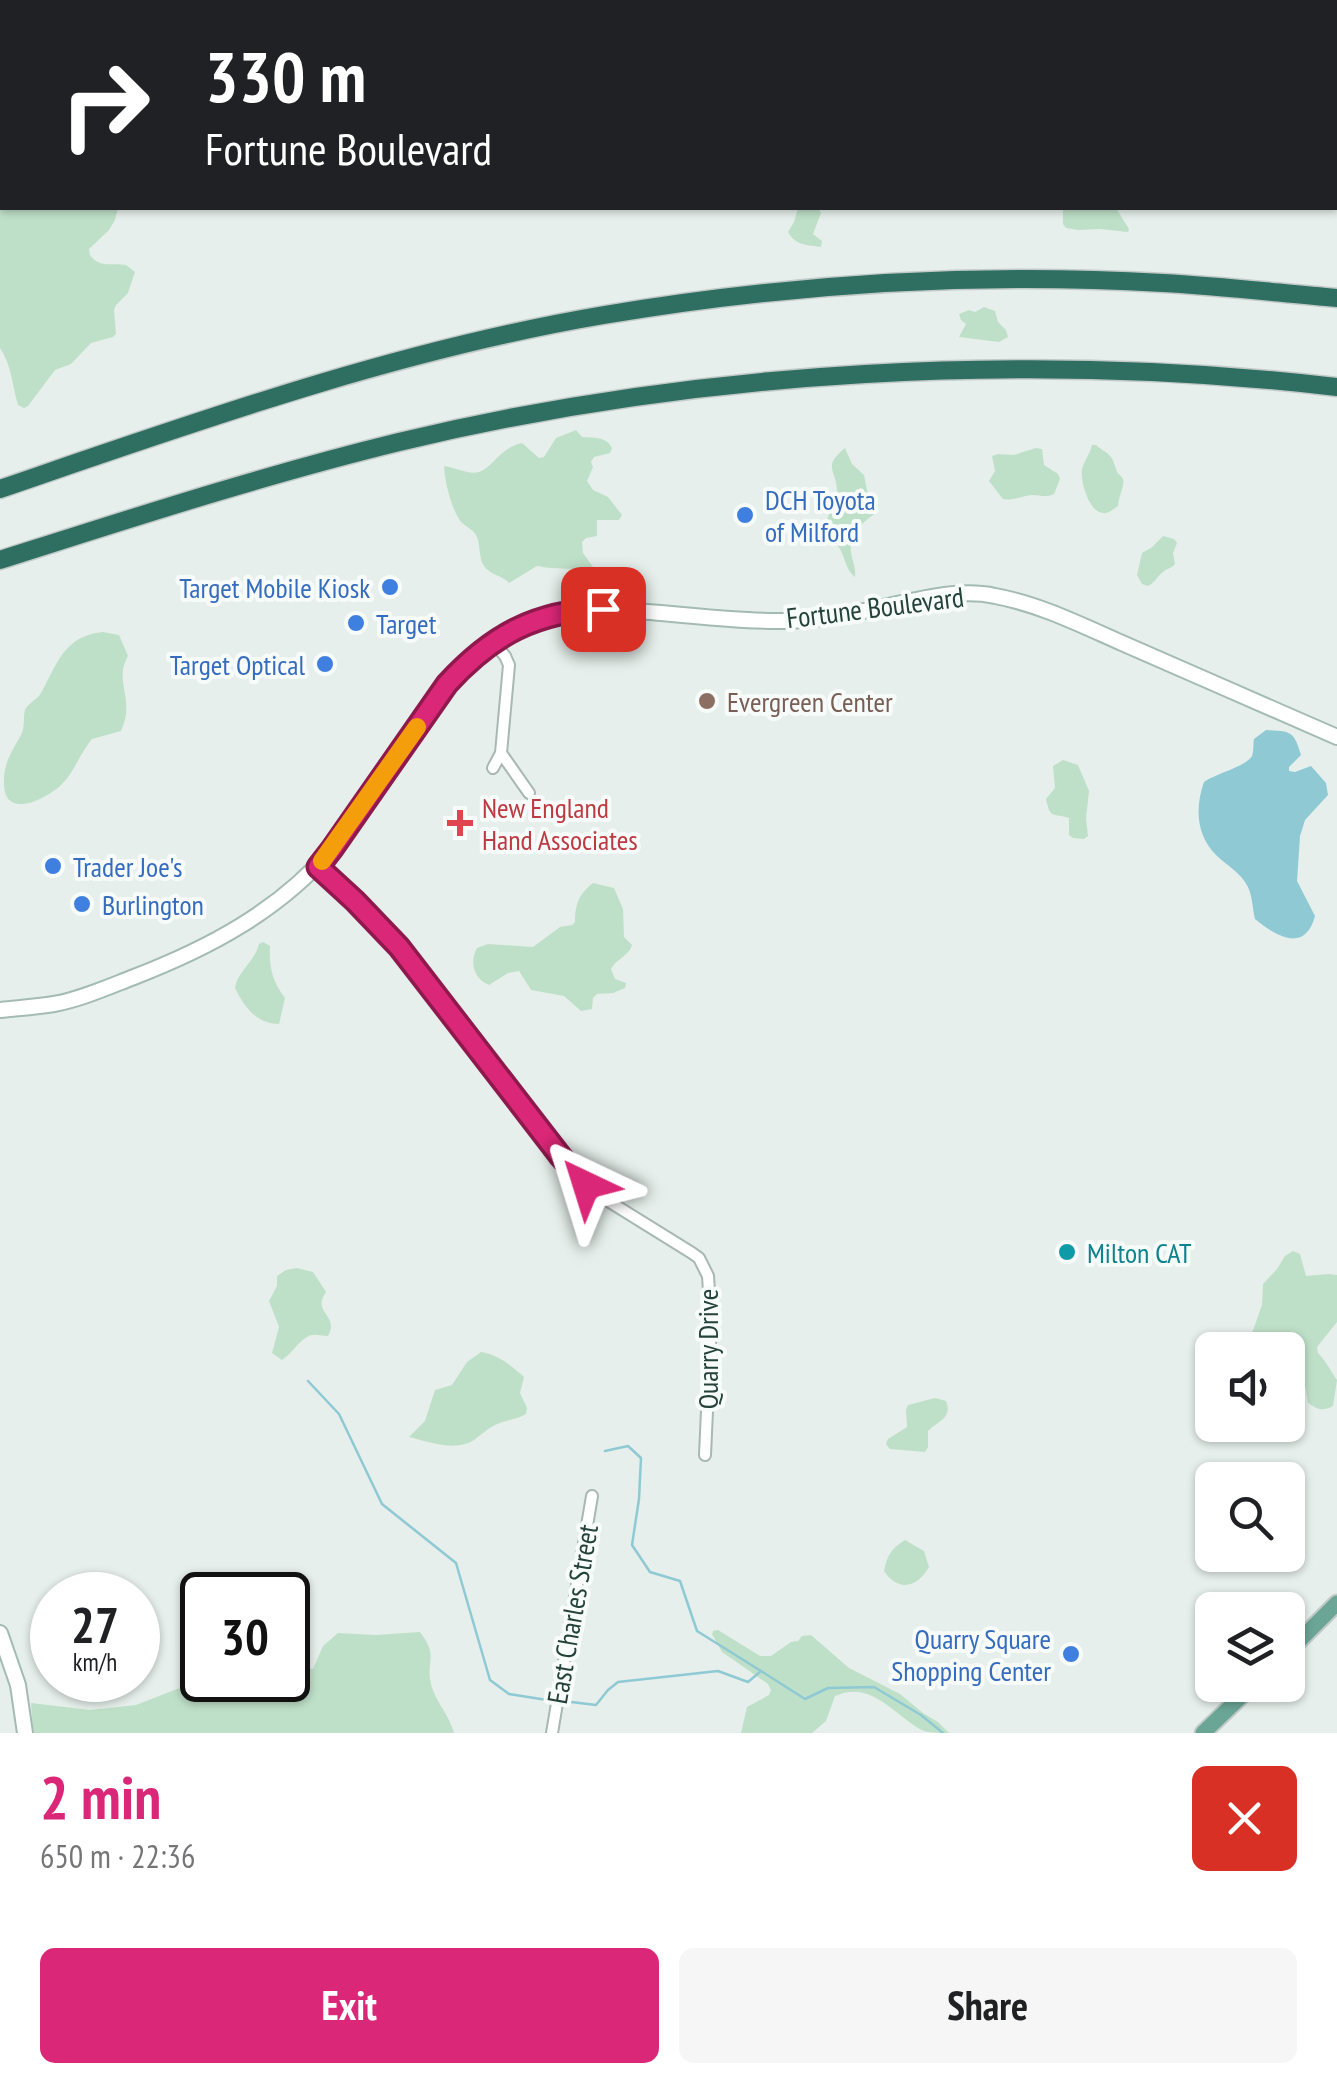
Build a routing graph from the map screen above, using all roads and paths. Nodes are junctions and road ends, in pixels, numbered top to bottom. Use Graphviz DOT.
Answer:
graph roads {
  1 [pos="1337,298"];
  2 [pos="1337,387"];
  3 [pos="0,489"];
  4 [pos="0,560"];
  5 [pos="493,642"];
  6 [pos="1337,736"];
  7 [pos="501,753"];
  8 [pos="493,768"];
  9 [pos="530,793"];
  10 [pos="318,867"];
  11 [pos="0,1010"];
  12 [pos="705,1455"];
  13 [pos="592,1496"];
  14 [pos="1337,1603"];
  15 [pos="0,1632"];
  16 [pos="1305,1635"];
  17 [pos="1235,1702"];
  18 [pos="25,1733"];
  19 [pos="552,1733"];
  20 [pos="1203,1733"];
  1 -- 3 [label="highway"];
  2 -- 4 [label="highway"];
  5 -- 6 [label="main road, Fortune Boulevard"];
  5 -- 7 [label="street"];
  5 -- 10 [label="main road, Fortune Boulevard"];
  7 -- 8 [label="street"];
  7 -- 9 [label="street"];
  10 -- 11 [label="main road, Fortune Boulevard"];
  10 -- 12 [label="street, Quarry Drive"];
  13 -- 19 [label="street, East Charles Street"];
  14 -- 16 [label="main road"];
  15 -- 18 [label="main road"];
  17 -- 20 [label="main road"];
}
